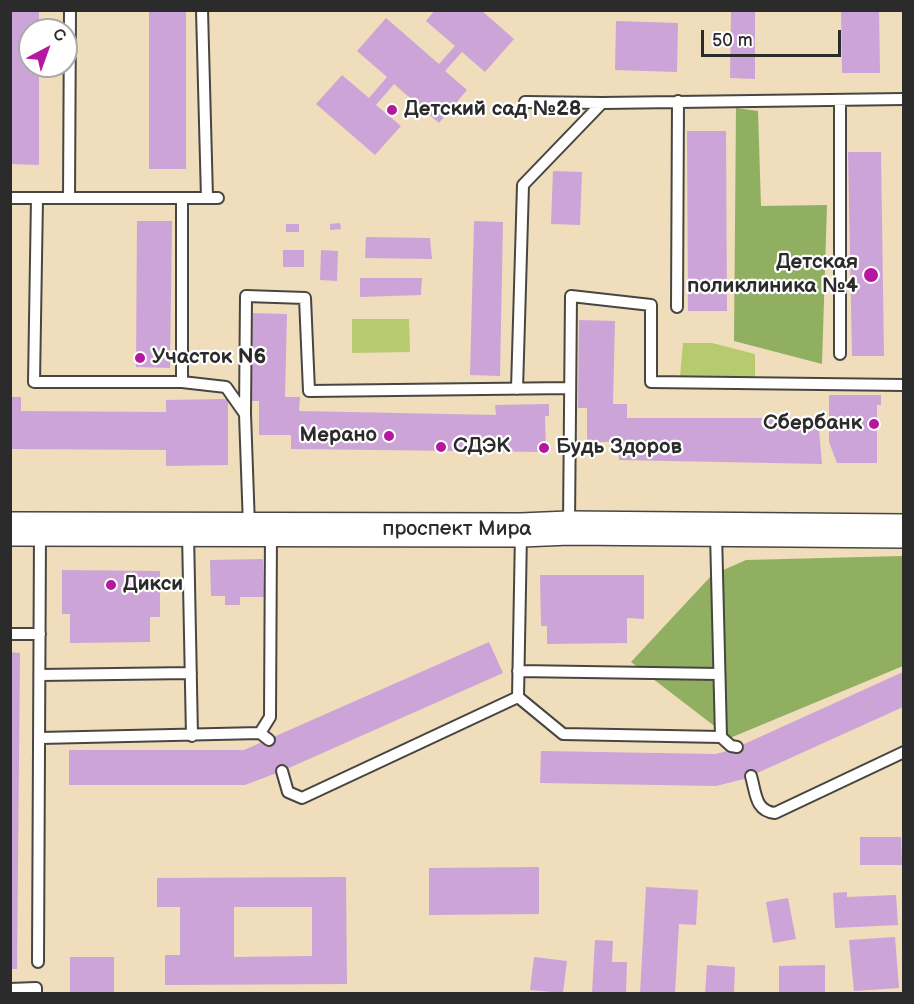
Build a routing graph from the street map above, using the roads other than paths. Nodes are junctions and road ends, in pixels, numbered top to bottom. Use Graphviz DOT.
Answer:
graph roads {
  1 [pos="70,10"];
  2 [pos="202,10"];
  3 [pos="903,99"];
  4 [pos="840,100"];
  5 [pos="678,101"];
  6 [pos="525,102"];
  7 [pos="602,103"];
  8 [pos="10,198"];
  9 [pos="37,198"];
  10 [pos="69,198"];
  11 [pos="182,198"];
  12 [pos="677,307"];
  13 [pos="840,354"];
  14 [pos="182,382"];
  15 [pos="903,385"];
  16 [pos="570,388"];
  17 [pos="517,389"];
  18 [pos="245,414"];
  19 [pos="569,528"];
  20 [pos="25,529"];
  21 [pos="188,530"];
  22 [pos="260,530"];
  23 [pos="521,530"];
  24 [pos="716,530"];
  25 [pos="903,531"];
  26 [pos="10,634"];
  27 [pos="40,634"];
  28 [pos="518,671"];
  29 [pos="191,673"];
  30 [pos="719,674"];
  31 [pos="40,675"];
  32 [pos="518,697"];
  33 [pos="192,736"];
  34 [pos="721,737"];
  35 [pos="40,738"];
  36 [pos="737,747"];
  37 [pos="903,752"];
  38 [pos="282,771"];
  39 [pos="751,776"];
  40 [pos="38,962"];
  41 [pos="10,989"];
  42 [pos="36,993"];
  1 -- 10 [label="lane"];
  2 -- 11 [label="lane"];
  3 -- 4 [label="lane"];
  4 -- 5 [label="lane"];
  4 -- 13 [label="lane"];
  5 -- 7 [label="lane"];
  5 -- 12 [label="lane"];
  6 -- 7 [label="lane"];
  7 -- 17 [label="lane"];
  8 -- 9 [label="lane"];
  9 -- 10 [label="lane"];
  9 -- 14 [label="lane"];
  10 -- 11 [label="lane"];
  11 -- 14 [label="lane"];
  14 -- 18 [label="lane"];
  15 -- 16 [label="lane"];
  16 -- 17 [label="lane"];
  16 -- 19 [label="lane"];
  17 -- 18 [label="lane"];
  18 -- 22 [label="lane"];
  19 -- 23 [label="main road, проспект Мира"];
  19 -- 24 [label="main road, проспект Мира"];
  20 -- 21 [label="main road, проспект Мира"];
  20 -- 27 [label="lane"];
  21 -- 22 [label="main road, проспект Мира"];
  21 -- 29 [label="lane"];
  22 -- 23 [label="main road, проспект Мира"];
  22 -- 33 [label="lane"];
  23 -- 28 [label="lane"];
  24 -- 25 [label="main road, проспект Мира"];
  24 -- 30 [label="lane"];
  26 -- 27 [label="lane"];
  27 -- 31 [label="lane"];
  28 -- 30 [label="lane"];
  28 -- 32 [label="lane"];
  29 -- 31 [label="lane"];
  29 -- 33 [label="lane"];
  30 -- 34 [label="lane"];
  31 -- 35 [label="lane"];
  32 -- 34 [label="lane"];
  32 -- 38 [label="lane"];
  33 -- 35 [label="lane"];
  34 -- 36 [label="lane"];
  35 -- 40 [label="lane"];
  37 -- 39 [label="lane"];
  41 -- 42 [label="lane"];
}
